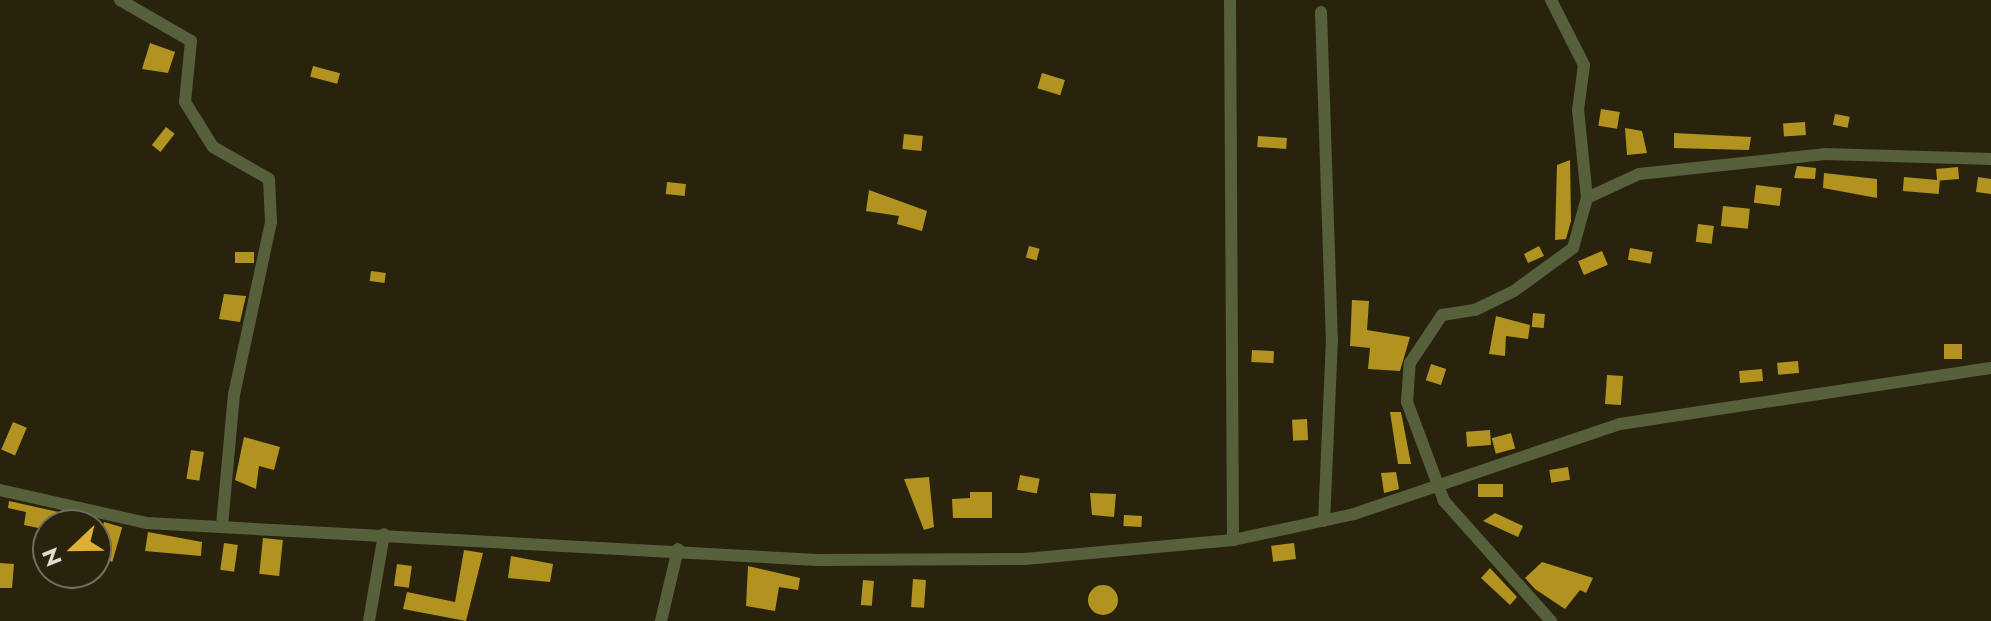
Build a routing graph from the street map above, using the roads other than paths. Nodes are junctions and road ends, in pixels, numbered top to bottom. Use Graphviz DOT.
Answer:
graph roads {
  1 [pos="120,0"];
  2 [pos="1230,0"];
  3 [pos="1551,0"];
  4 [pos="1321,12"];
  5 [pos="1991,159"];
  6 [pos="1587,198"];
  7 [pos="1991,368"];
  8 [pos="1437,488"];
  9 [pos="0,490"];
  10 [pos="1324,521"];
  11 [pos="222,525"];
  12 [pos="384,534"];
  13 [pos="1233,540"];
  14 [pos="678,549"];
  15 [pos="369,621"];
  16 [pos="661,621"];
  17 [pos="1551,621"];
  1 -- 11 [label="street"];
  2 -- 13 [label="street"];
  3 -- 6 [label="street"];
  4 -- 10 [label="street"];
  5 -- 6 [label="street"];
  6 -- 8 [label="street"];
  7 -- 8 [label="street"];
  8 -- 10 [label="street"];
  8 -- 17 [label="street"];
  9 -- 11 [label="street"];
  10 -- 13 [label="street"];
  11 -- 12 [label="street"];
  12 -- 14 [label="street"];
  12 -- 15 [label="street"];
  13 -- 14 [label="street"];
  14 -- 16 [label="street"];
}
